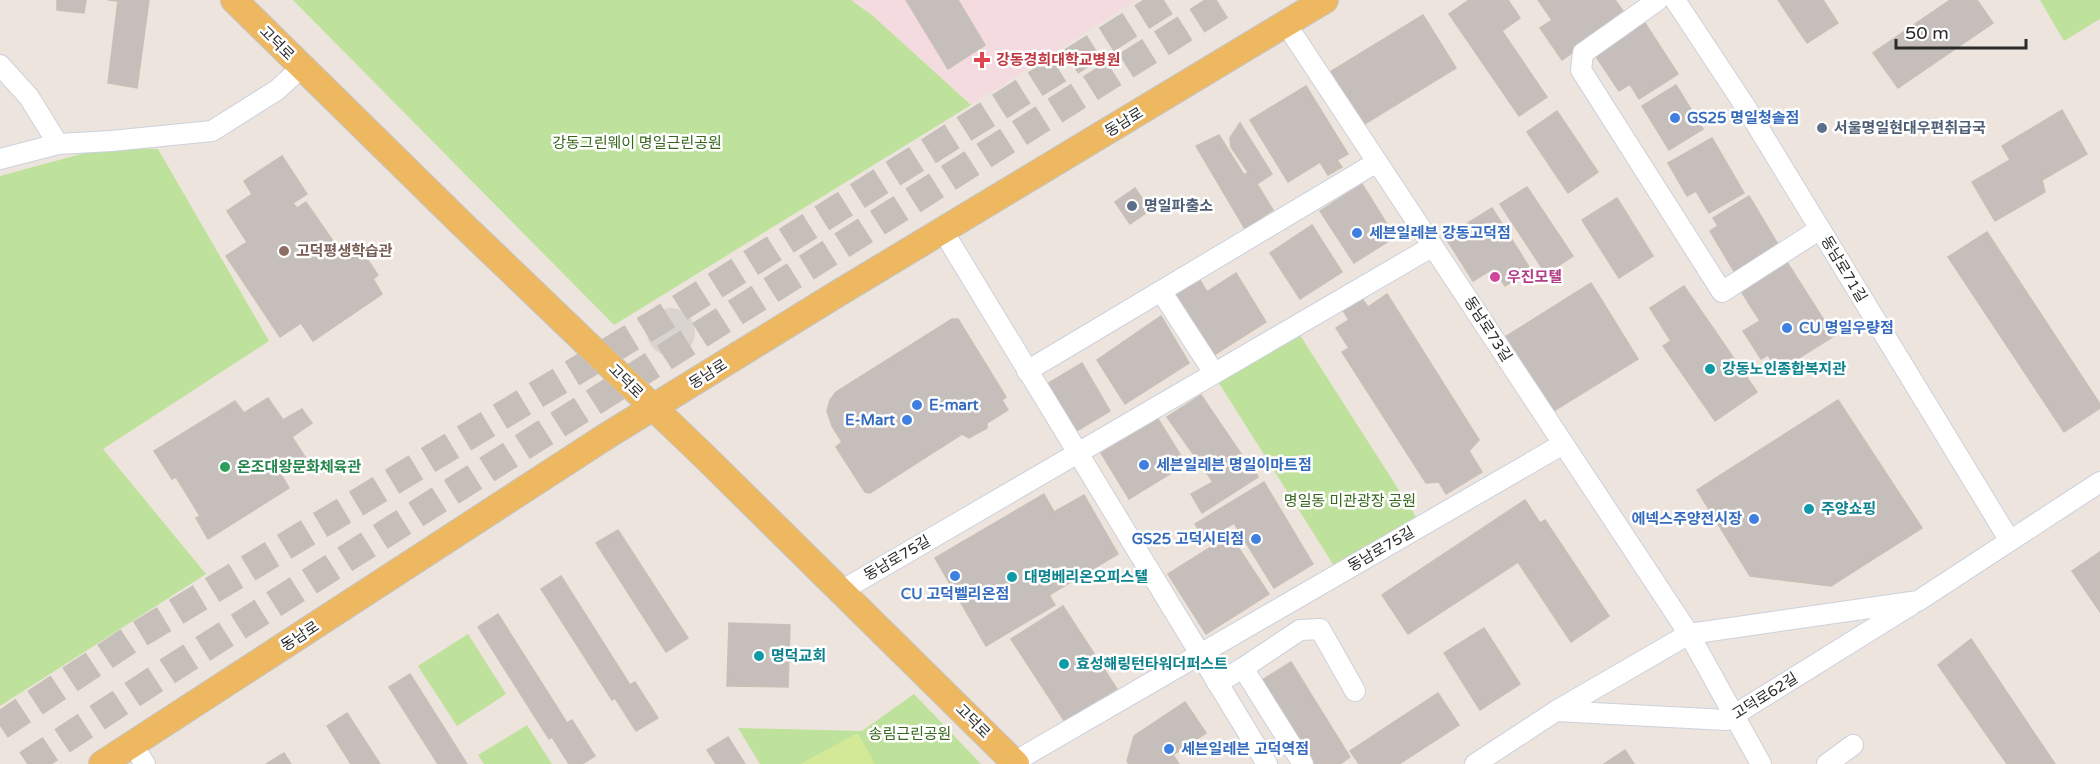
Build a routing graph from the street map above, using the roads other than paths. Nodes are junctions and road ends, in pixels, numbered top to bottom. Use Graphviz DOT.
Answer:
graph roads {
  1 [pos="234,0"];
  2 [pos="1326,0"];
  3 [pos="1658,0"];
  4 [pos="1675,0"];
  5 [pos="1287,24"];
  6 [pos="0,64"];
  7 [pos="302,67"];
  8 [pos="58,144"];
  9 [pos="0,159"];
  10 [pos="1377,162"];
  11 [pos="1820,230"];
  12 [pos="943,231"];
  13 [pos="1433,246"];
  14 [pos="1161,291"];
  15 [pos="1027,370"];
  16 [pos="1214,373"];
  17 [pos="653,408"];
  18 [pos="1563,444"];
  19 [pos="1077,453"];
  20 [pos="2100,482"];
  21 [pos="2010,541"];
  22 [pos="841,591"];
  23 [pos="1918,601"];
  24 [pos="1689,634"];
  25 [pos="1200,654"];
  26 [pos="1243,668"];
  27 [pos="1217,683"];
  28 [pos="1355,691"];
  29 [pos="1556,711"];
  30 [pos="1733,715"];
  31 [pos="1853,746"];
  32 [pos="139,755"];
  33 [pos="1015,763"];
  34 [pos="102,764"];
  35 [pos="1267,764"];
  36 [pos="1303,764"];
  37 [pos="1475,764"];
  38 [pos="1761,764"];
  39 [pos="1827,764"];
  1 -- 7 [label="main road, 고덕로"];
  2 -- 5 [label="main road, 동남로"];
  3 -- 11 [label="street"];
  4 -- 11 [label="street, 동남로71길"];
  5 -- 10 [label="street, 동남로73길"];
  5 -- 12 [label="main road, 동남로"];
  6 -- 8 [label="street"];
  7 -- 8 [label="street"];
  7 -- 17 [label="main road, 고덕로"];
  8 -- 9 [label="street"];
  10 -- 13 [label="street, 동남로73길"];
  10 -- 14 [label="street"];
  11 -- 21 [label="street, 동남로71길"];
  12 -- 15 [label="street"];
  12 -- 17 [label="main road, 동남로"];
  13 -- 16 [label="street, 동남로75길"];
  13 -- 18 [label="street, 동남로73길"];
  14 -- 15 [label="street"];
  14 -- 16 [label="street"];
  15 -- 19 [label="street"];
  16 -- 19 [label="street, 동남로75길"];
  17 -- 22 [label="main road, 고덕로"];
  17 -- 32 [label="main road, 동남로"];
  18 -- 24 [label="street, 동남로73길"];
  18 -- 25 [label="street, 동남로75길"];
  19 -- 22 [label="street, 동남로75길"];
  19 -- 25 [label="street"];
  20 -- 21 [label="street, 고덕로62길"];
  21 -- 23 [label="street, 고덕로62길"];
  22 -- 33 [label="main road, 고덕로"];
  23 -- 24 [label="street, 고덕로62길"];
  23 -- 30 [label="street, 고덕로62길"];
  24 -- 29 [label="street, 고덕로62길"];
  24 -- 30 [label="street, 동남로73길"];
  25 -- 27 [label="street"];
  25 -- 33 [label="street, 동남로75길"];
  26 -- 27 [label="street"];
  26 -- 28 [label="street"];
  26 -- 36 [label="street"];
  27 -- 35 [label="street"];
  29 -- 30 [label="street, 고덕로62길"];
  29 -- 37 [label="street, 고덕로62길"];
  30 -- 38 [label="street, 동남로73길"];
  31 -- 39 [label="street"];
  32 -- 34 [label="main road, 동남로"];
}
